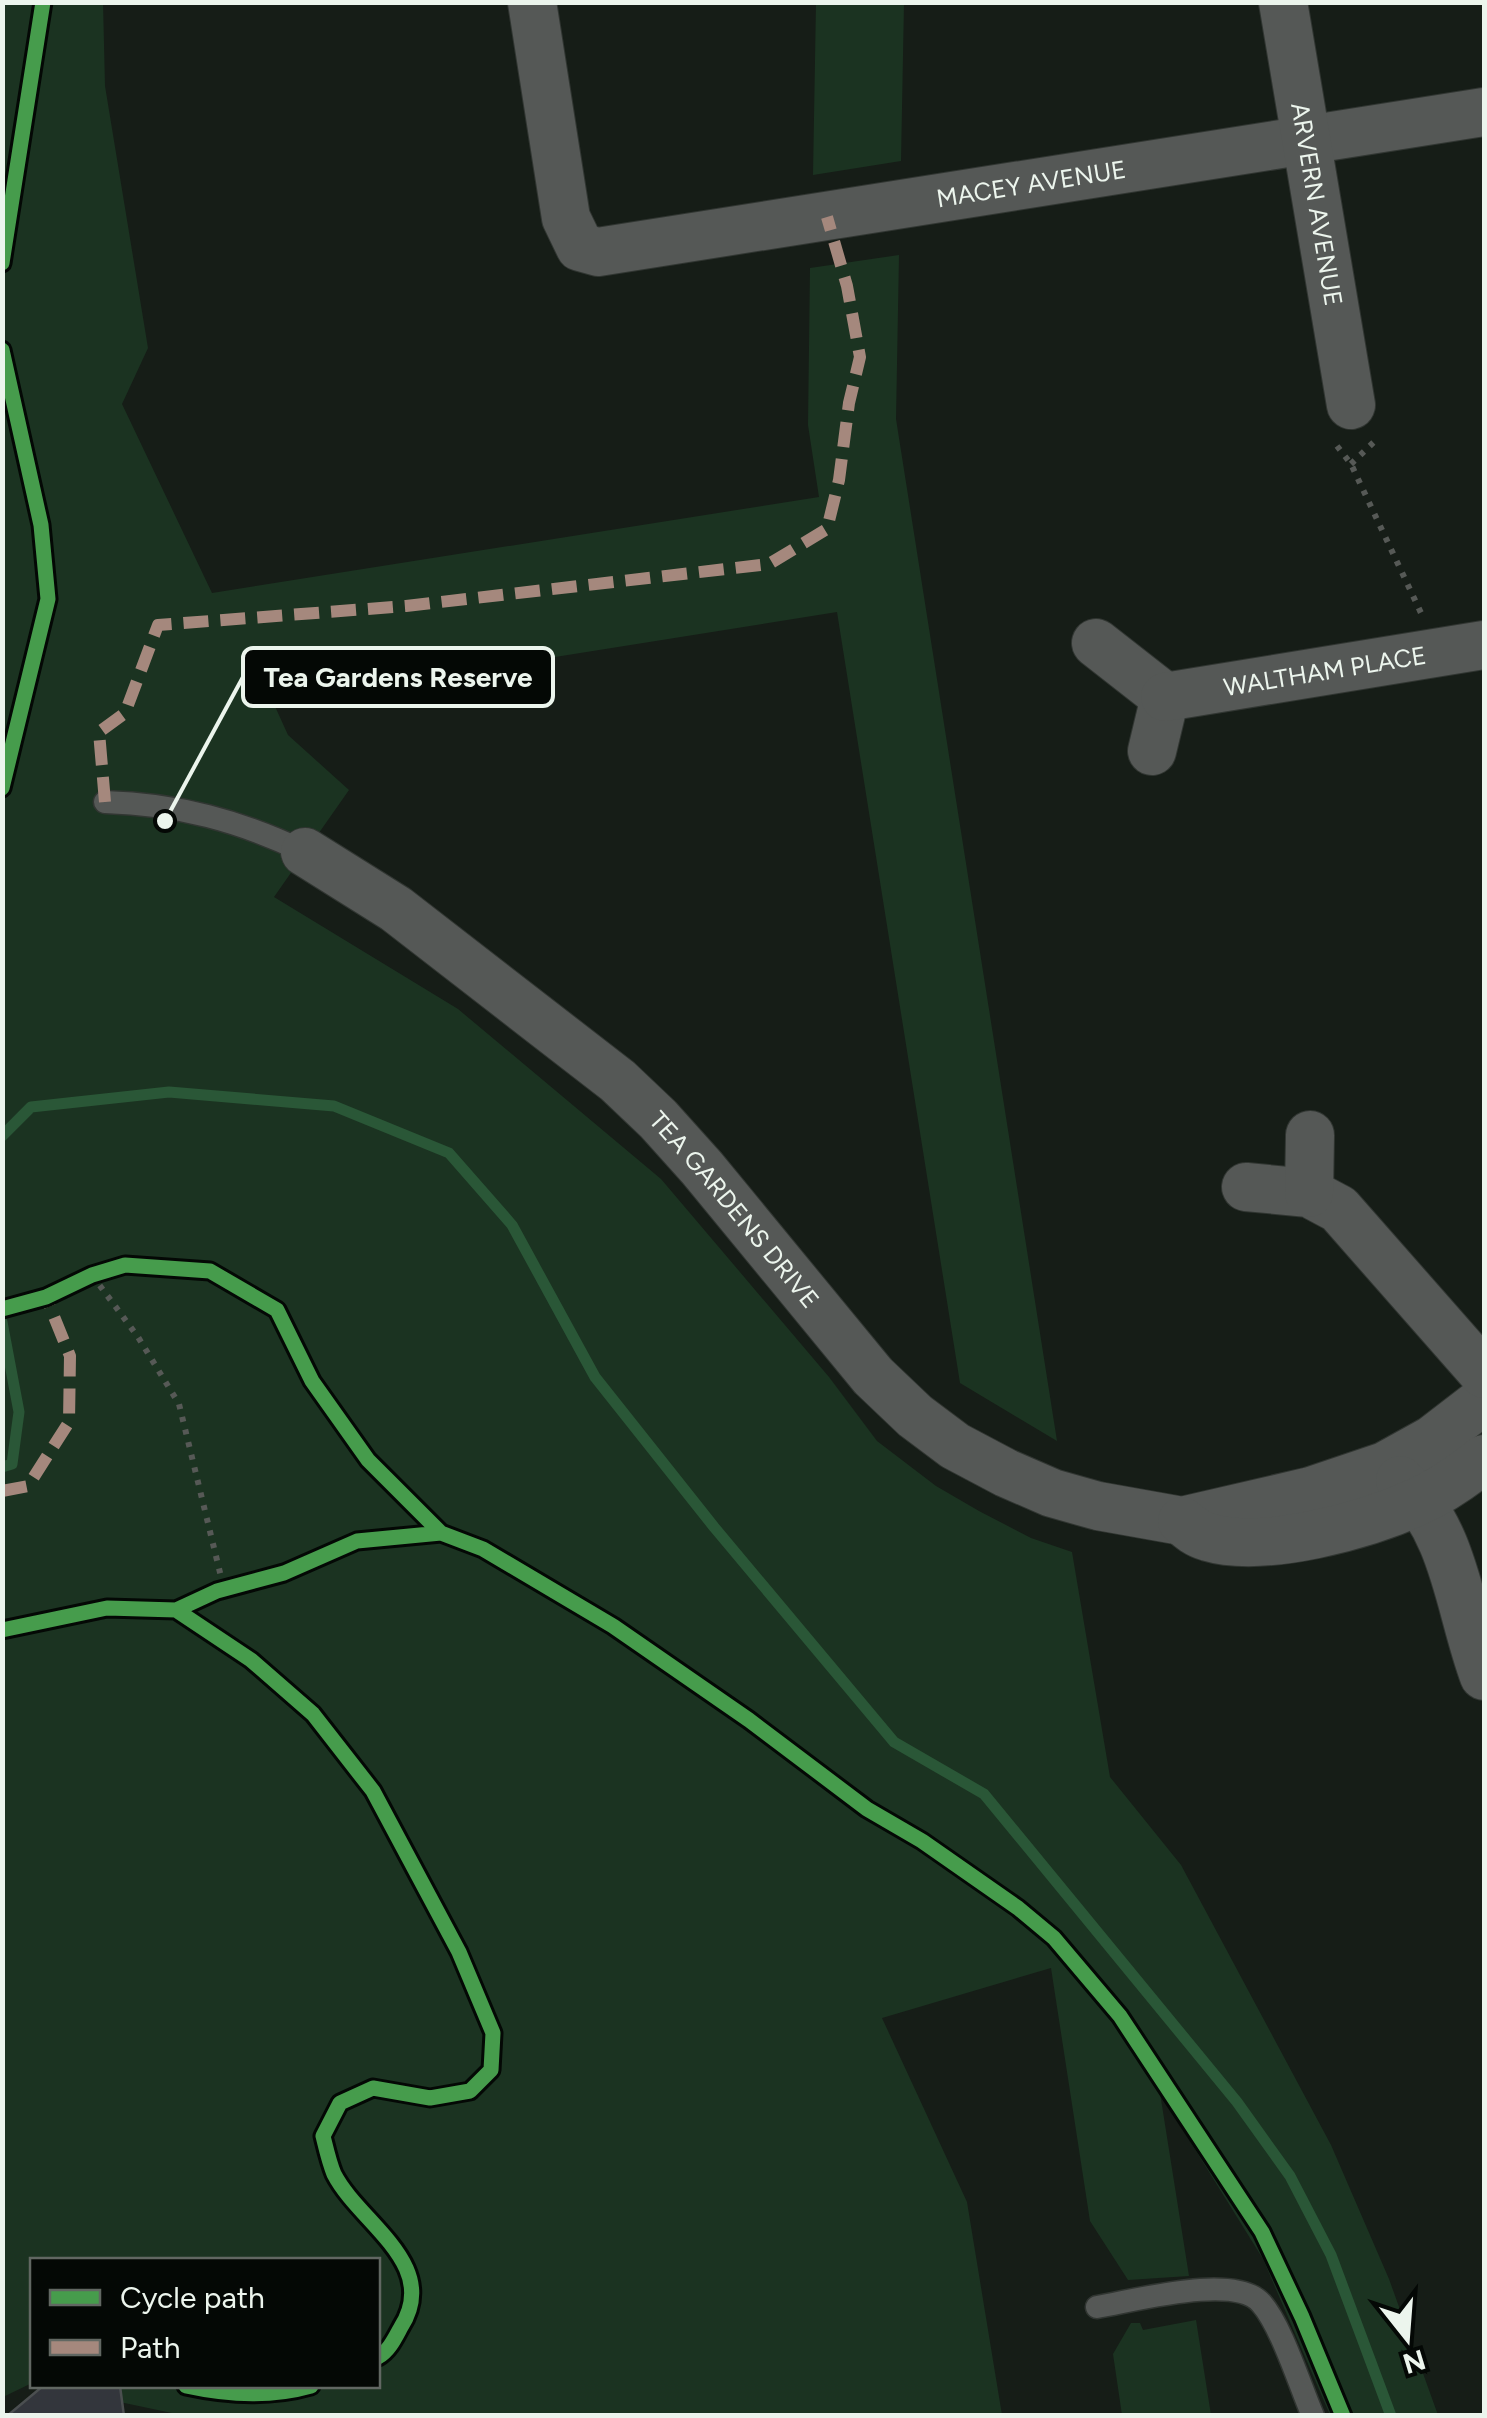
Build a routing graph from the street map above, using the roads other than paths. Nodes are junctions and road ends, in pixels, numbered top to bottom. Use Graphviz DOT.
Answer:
graph roads {
  1 [pos="532,2"];
  2 [pos="1283,2"];
  3 [pos="1484,112"];
  4 [pos="1305,140"];
  5 [pos="1351,406"];
  6 [pos="1096,643"];
  7 [pos="1484,645"];
  8 [pos="1165,697"];
  9 [pos="1152,750"];
  10 [pos="106,802"];
  11 [pos="305,852"];
  12 [pos="1310,1135"];
  13 [pos="1246,1187"];
  14 [pos="1309,1193"];
  15 [pos="1484,1374"];
  16 [pos="1484,1400"];
  17 [pos="1484,1459"];
  18 [pos="1399,1492"];
  19 [pos="1481,1666"];
  20 [pos="1097,2307"];
  21 [pos="1312,2416"];
  1 -- 4 [label="street, MACEY AVENUE"];
  2 -- 4 [label="street, ARVERN AVENUE"];
  3 -- 4 [label="street, MACEY AVENUE"];
  4 -- 5 [label="street, ARVERN AVENUE"];
  6 -- 8 [label="street"];
  7 -- 8 [label="street, WALTHAM PLACE"];
  8 -- 9 [label="street"];
  10 -- 11 [label="lane"];
  11 -- 18 [label="street, TEA GARDENS DRIVE"];
  12 -- 14 [label="street"];
  13 -- 14 [label="street"];
  14 -- 15 [label="street"];
  16 -- 18 [label="street"];
  17 -- 18 [label="street"];
  18 -- 19 [label="street"];
  20 -- 21 [label="lane"];
}
